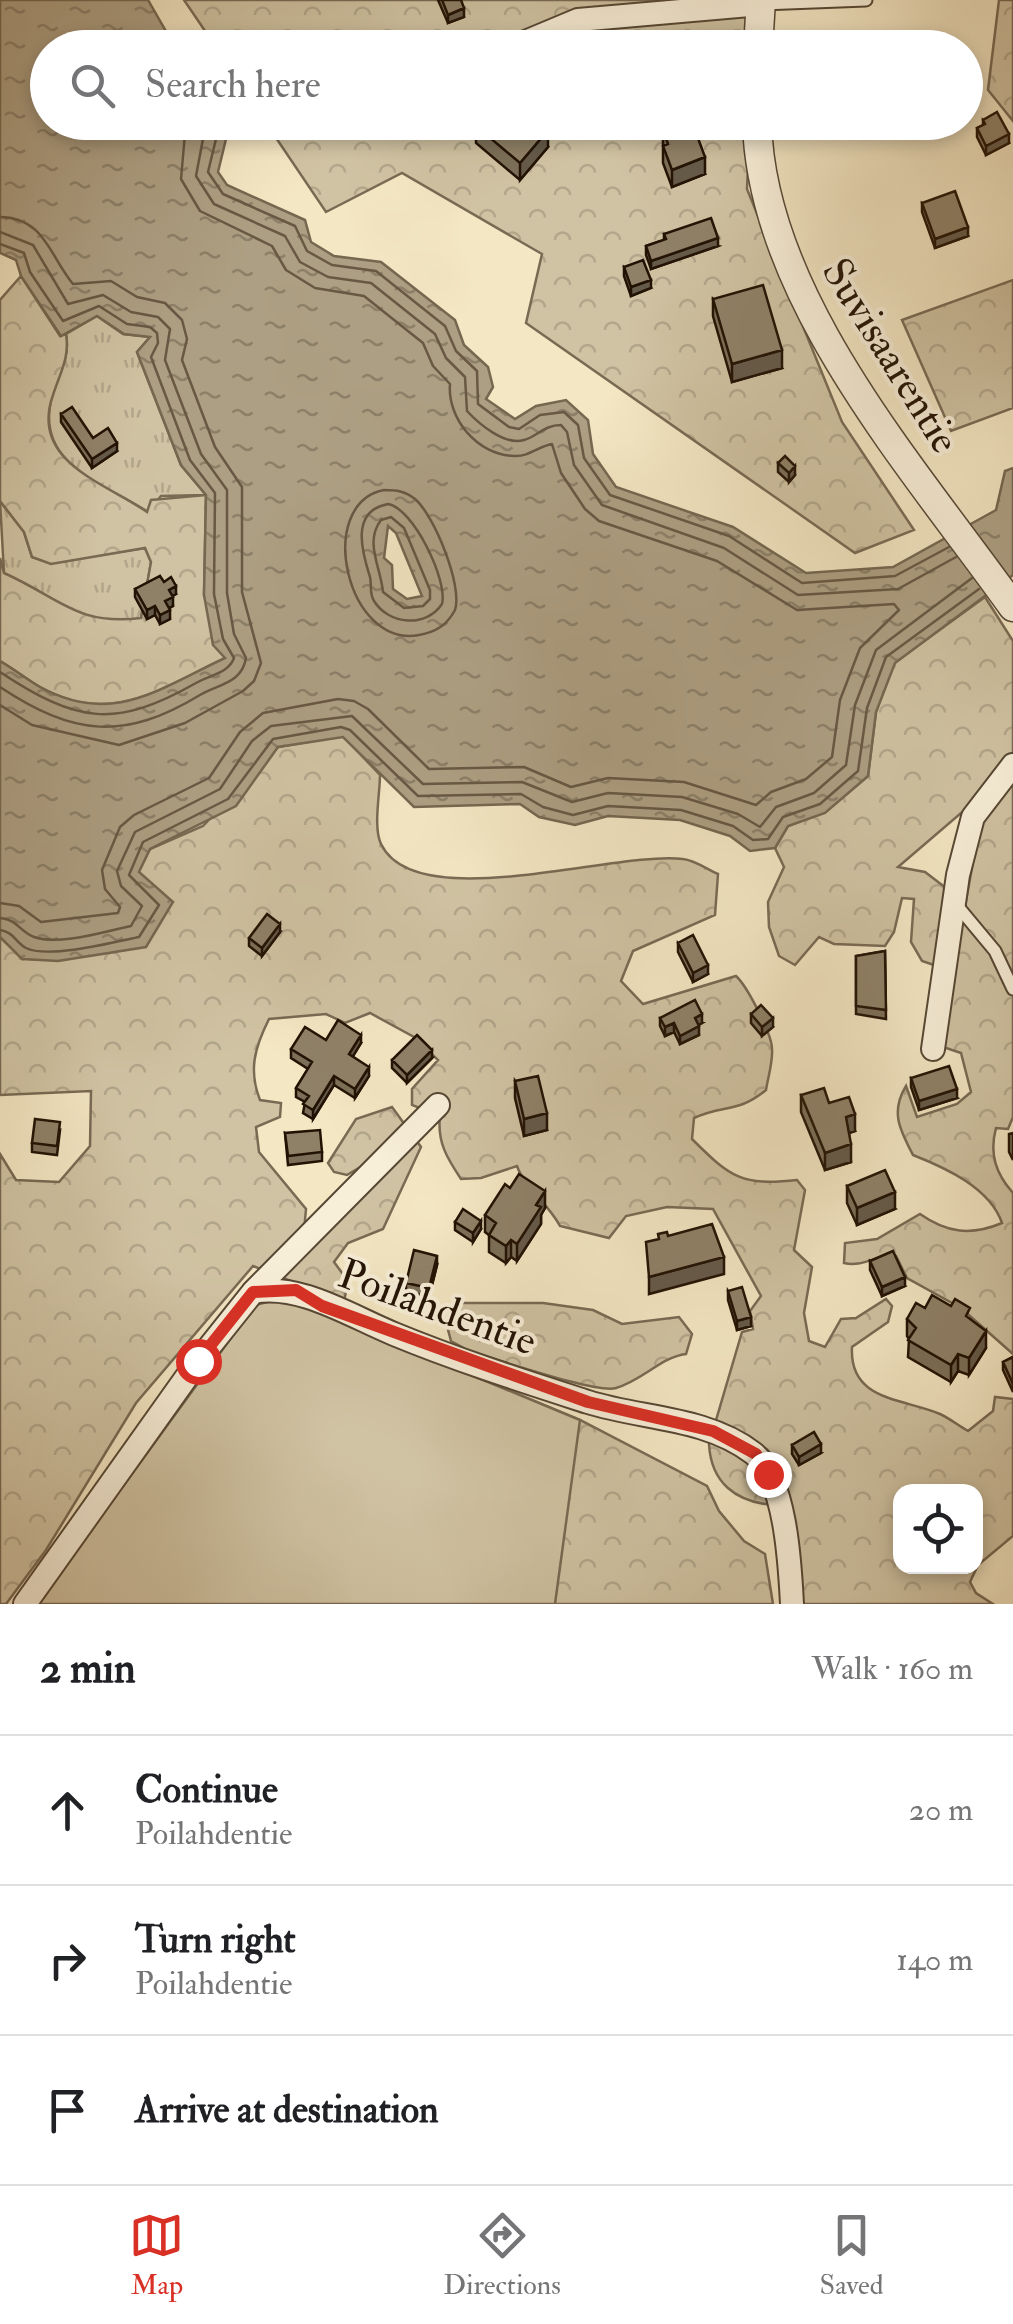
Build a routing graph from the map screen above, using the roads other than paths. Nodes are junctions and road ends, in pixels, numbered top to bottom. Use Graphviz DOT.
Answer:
graph roads {
  1 [pos="866,0"];
  2 [pos="761,2"];
  3 [pos="554,30"];
  4 [pos="759,30"];
  5 [pos="759,140"];
  6 [pos="1013,607"];
  7 [pos="1013,765"];
  8 [pos="955,903"];
  9 [pos="1013,989"];
  10 [pos="933,1049"];
  11 [pos="438,1106"];
  12 [pos="253,1292"];
  13 [pos="25,1604"];
  14 [pos="792,1604"];
  1 -- 2 [label="lane"];
  2 -- 3 [label="street"];
  2 -- 4 [label="street"];
  5 -- 6 [label="street, Suvisaarentie"];
  7 -- 8 [label="street"];
  8 -- 9 [label="lane"];
  8 -- 10 [label="street"];
  11 -- 12 [label="street"];
  12 -- 13 [label="street"];
  12 -- 14 [label="street, Poilahdentie"];
}
